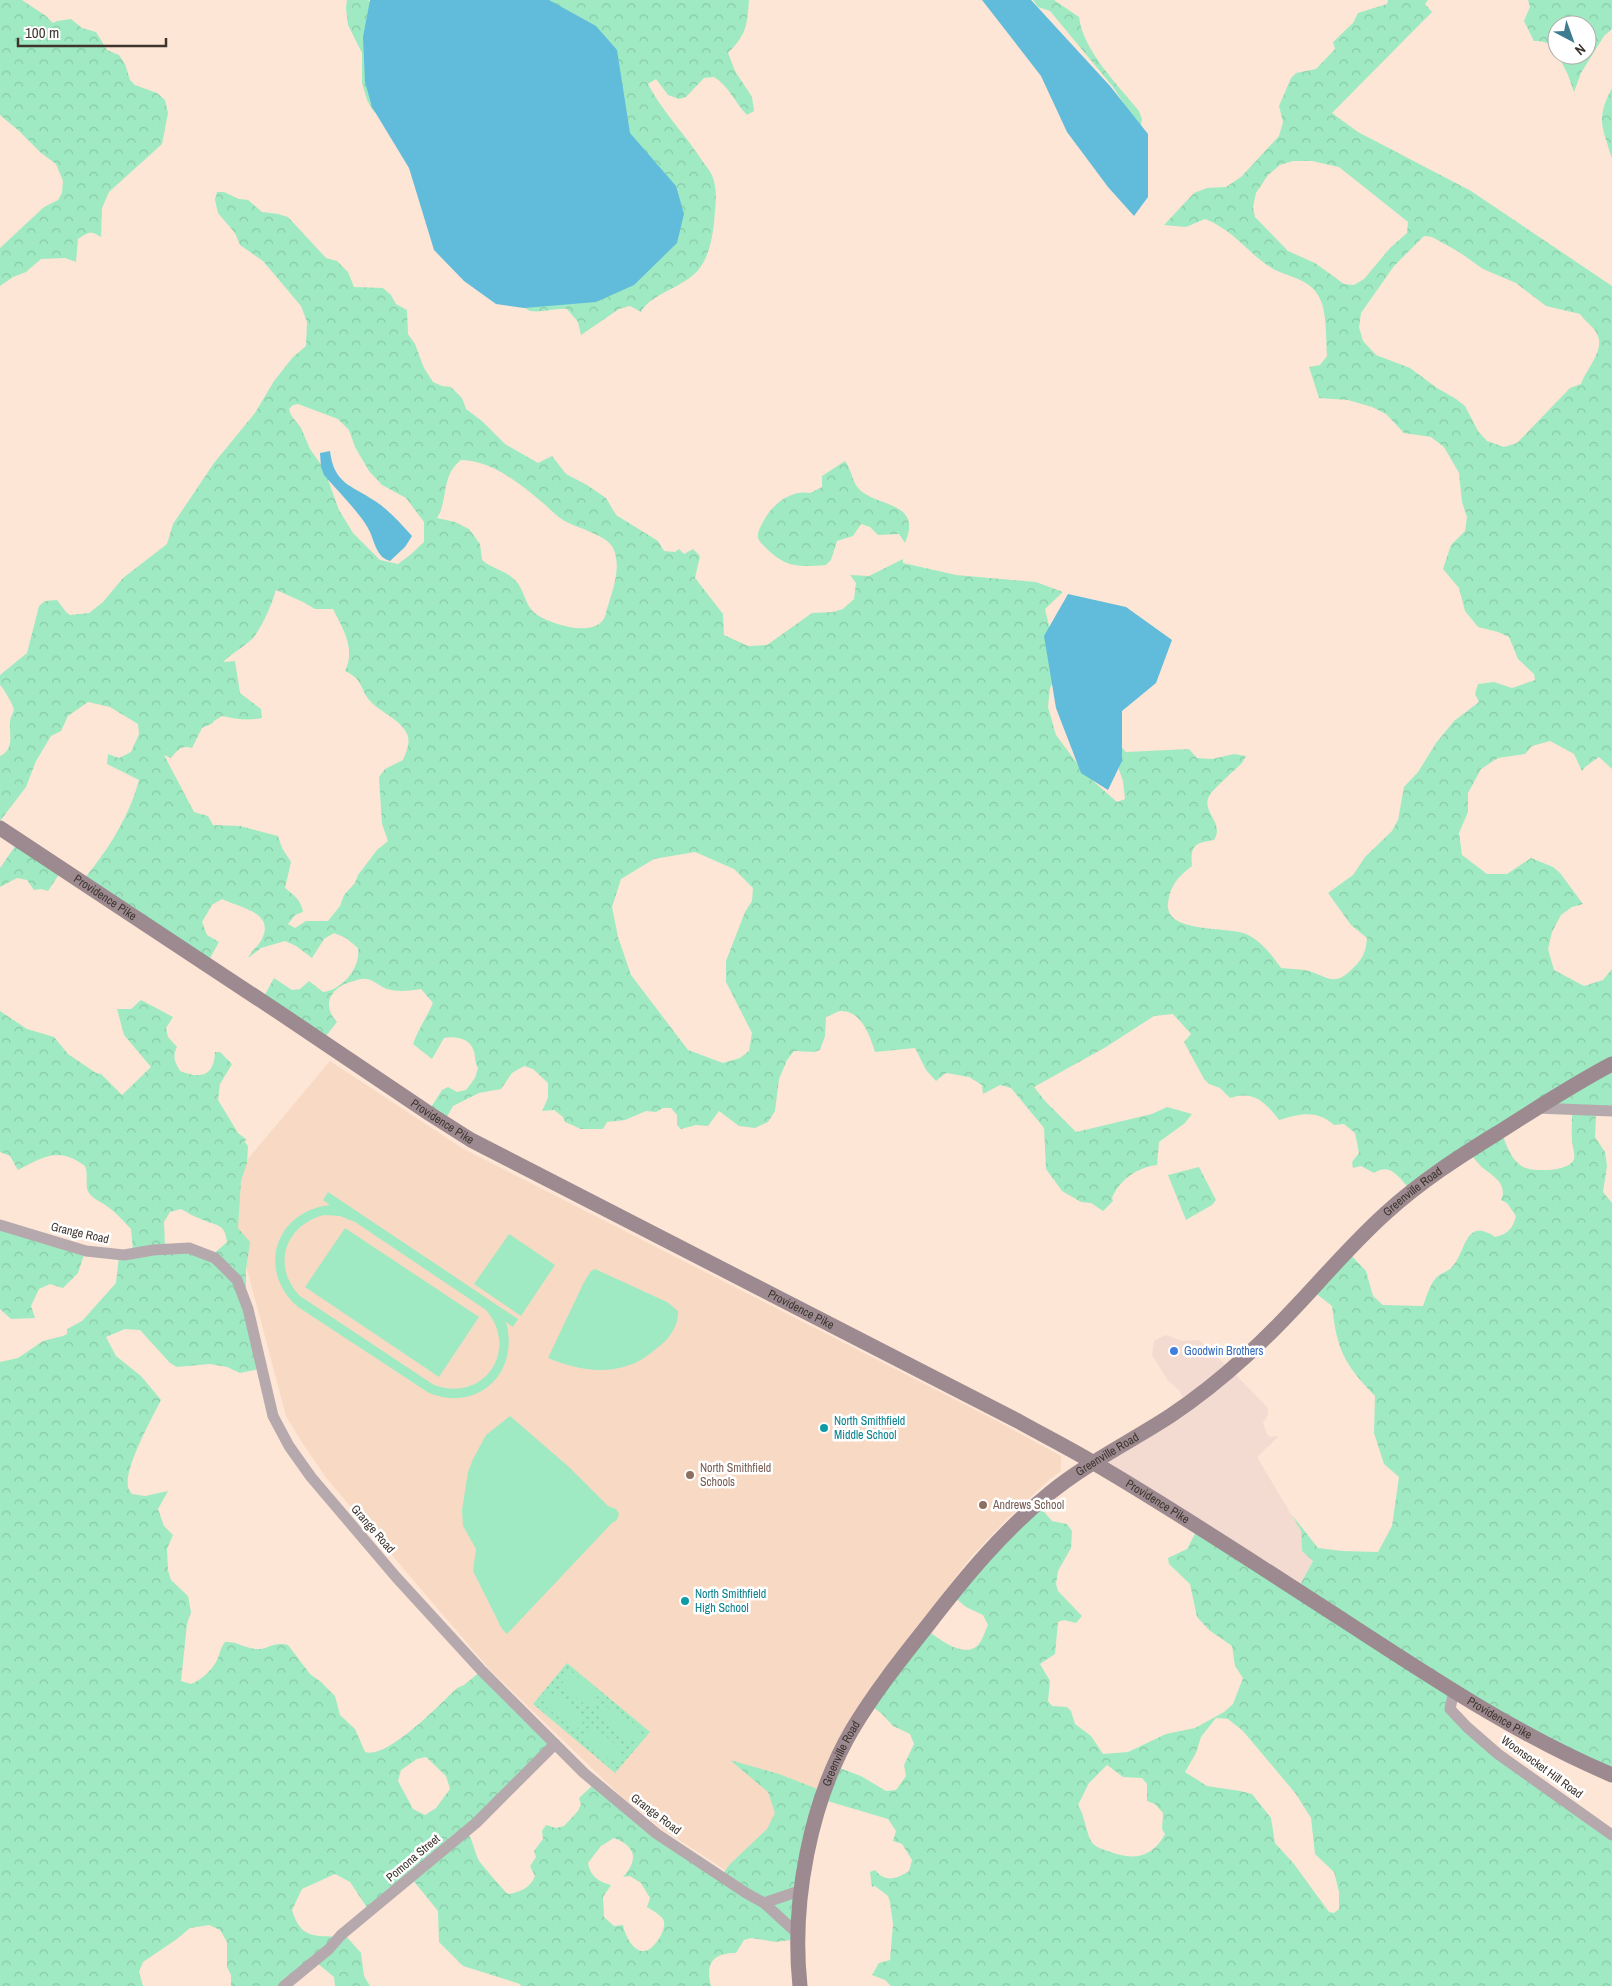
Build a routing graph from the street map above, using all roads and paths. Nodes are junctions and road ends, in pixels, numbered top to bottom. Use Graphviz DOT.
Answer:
graph roads {
  1 [pos="0,828"];
  2 [pos="1612,1064"];
  3 [pos="1536,1108"];
  4 [pos="1612,1111"];
  5 [pos="0,1225"];
  6 [pos="1093,1462"];
  7 [pos="1454,1691"];
  8 [pos="555,1744"];
  9 [pos="1612,1774"];
  10 [pos="1612,1835"];
  11 [pos="802,1890"];
  12 [pos="764,1903"];
  13 [pos="799,1935"];
  14 [pos="284,1986"];
  15 [pos="800,1986"];
  1 -- 6 [label="main road, Providence Pike"];
  2 -- 3 [label="main road, Greenville Road"];
  3 -- 4 [label="street"];
  3 -- 6 [label="main road, Greenville Road"];
  5 -- 8 [label="street, Grange Road"];
  6 -- 7 [label="main road, Providence Pike"];
  6 -- 11 [label="main road, Greenville Road"];
  7 -- 9 [label="main road, Providence Pike"];
  7 -- 10 [label="street, Woonsocket Hill Road"];
  8 -- 12 [label="street, Grange Road"];
  8 -- 14 [label="street, Pomona Street"];
  11 -- 12 [label="street"];
  11 -- 13 [label="main road, Greenville Road"];
  12 -- 13 [label="street, Grange Road"];
  13 -- 15 [label="main road, Greenville Road"];
}
